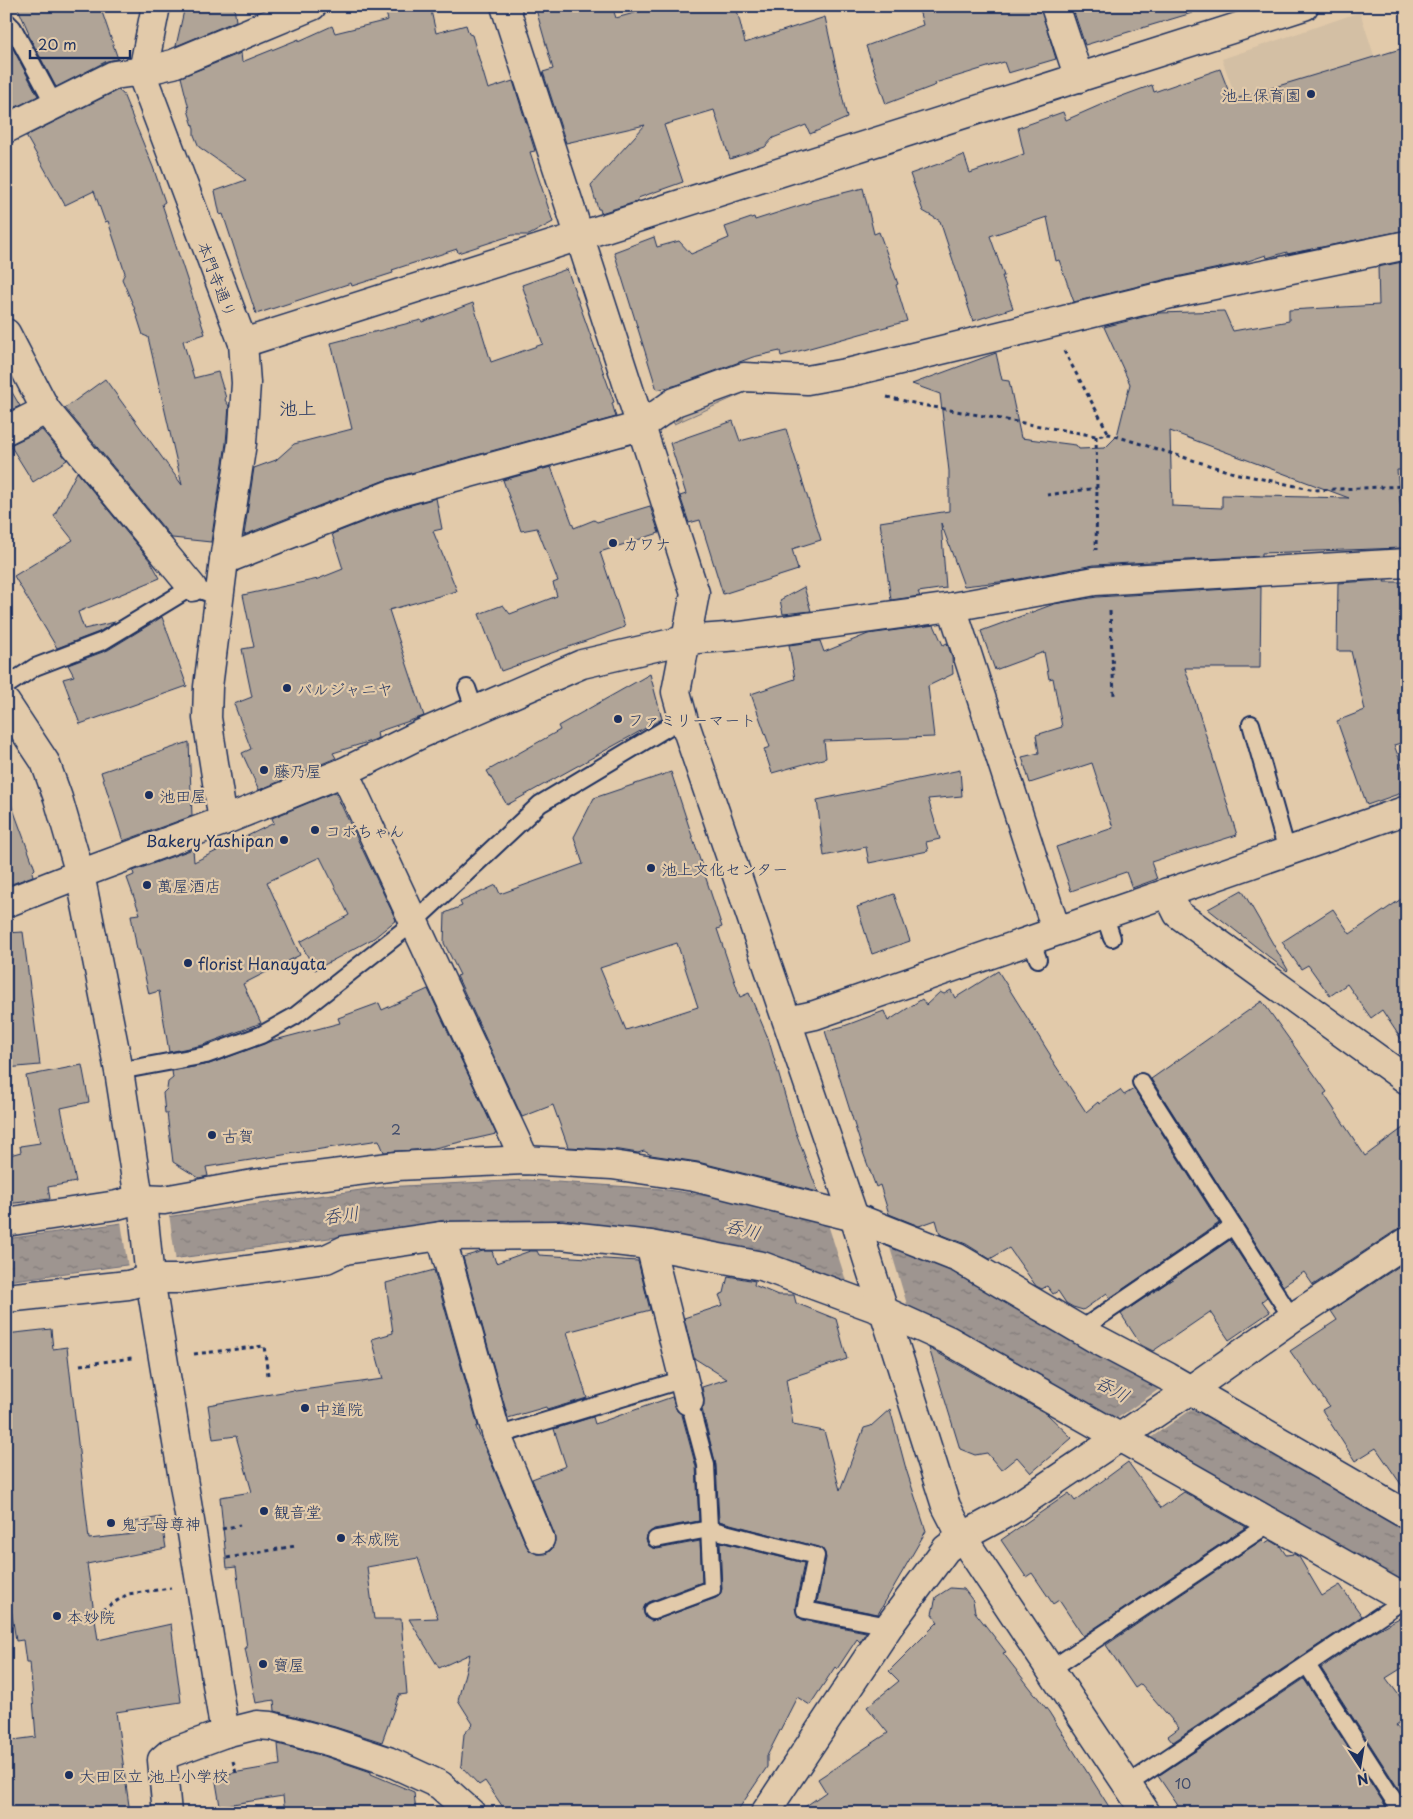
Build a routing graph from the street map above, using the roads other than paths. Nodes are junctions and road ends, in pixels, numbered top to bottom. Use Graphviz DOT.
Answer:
graph roads {
  1 [pos="156,6"];
  2 [pos="312,6"];
  3 [pos="505,6"];
  4 [pos="1055,6"];
  5 [pos="1304,6"];
  6 [pos="6,21"];
  7 [pos="143,71"];
  8 [pos="1079,78"];
  9 [pos="54,104"];
  10 [pos="6,129"];
  11 [pos="581,237"];
  12 [pos="1407,245"];
  13 [pos="6,333"];
  14 [pos="243,343"];
  15 [pos="46,410"];
  16 [pos="641,426"];
  17 [pos="6,430"];
  18 [pos="224,560"];
  19 [pos="1407,563"];
  20 [pos="192,587"];
  21 [pos="219,597"];
  22 [pos="952,607"];
  23 [pos="686,640"];
  24 [pos="6,686"];
  25 [pos="6,703"];
  26 [pos="684,721"];
  27 [pos="1251,724"];
  28 [pos="344,772"];
  29 [pos="1407,810"];
  30 [pos="223,821"];
  31 [pos="1287,851"];
  32 [pos="80,874"];
  33 [pos="1167,892"];
  34 [pos="6,903"];
  35 [pos="414,922"];
  36 [pos="1056,930"];
  37 [pos="788,1021"];
  38 [pos="119,1070"];
  39 [pos="1407,1080"];
  40 [pos="1141,1082"];
  41 [pos="525,1160"];
  42 [pos="141,1205"];
  43 [pos="6,1222"];
  44 [pos="856,1222"];
  45 [pos="1233,1226"];
  46 [pos="442,1236"];
  47 [pos="1407,1242"];
  48 [pos="650,1245"];
  49 [pos="149,1274"];
  50 [pos="6,1298"];
  51 [pos="882,1306"];
  52 [pos="1292,1318"];
  53 [pos="1080,1330"];
  54 [pos="686,1390"];
  55 [pos="1185,1392"];
  56 [pos="1121,1435"];
  57 [pos="496,1436"];
  58 [pos="1407,1515"];
  59 [pos="1270,1523"];
  60 [pos="709,1529"];
  61 [pos="962,1537"];
  62 [pos="540,1539"];
  63 [pos="656,1539"];
  64 [pos="1406,1600"];
  65 [pos="653,1611"];
  66 [pos="889,1626"];
  67 [pos="1306,1665"];
  68 [pos="1051,1670"];
  69 [pos="225,1733"];
  70 [pos="1127,1785"];
  71 [pos="167,1813"];
  72 [pos="471,1813"];
  73 [pos="765,1813"];
  74 [pos="1146,1813"];
  75 [pos="1402,1813"];
  1 -- 7 [label="street, 本門寺通り"];
  2 -- 7 [label="street"];
  3 -- 11 [label="street"];
  4 -- 8 [label="street"];
  5 -- 8 [label="street"];
  6 -- 9 [label="lane"];
  7 -- 9 [label="street"];
  7 -- 14 [label="street, 本門寺通り"];
  8 -- 11 [label="street"];
  9 -- 10 [label="street"];
  11 -- 14 [label="street"];
  11 -- 16 [label="street"];
  12 -- 16 [label="street"];
  13 -- 15 [label="street"];
  14 -- 18 [label="street, 本門寺通り"];
  15 -- 17 [label="street"];
  15 -- 20 [label="street"];
  16 -- 18 [label="street"];
  16 -- 23 [label="street"];
  18 -- 21 [label="street, 本門寺通り"];
  19 -- 22 [label="street"];
  20 -- 21 [label="lane"];
  20 -- 24 [label="lane"];
  21 -- 30 [label="street, 本門寺通り"];
  22 -- 23 [label="street"];
  22 -- 36 [label="street"];
  23 -- 26 [label="street"];
  23 -- 28 [label="street"];
  25 -- 32 [label="street"];
  26 -- 35 [label="lane"];
  26 -- 37 [label="street"];
  27 -- 31 [label="lane"];
  28 -- 30 [label="street"];
  28 -- 35 [label="street"];
  29 -- 31 [label="street"];
  30 -- 32 [label="street"];
  31 -- 33 [label="street"];
  32 -- 34 [label="street"];
  32 -- 38 [label="street"];
  33 -- 36 [label="street"];
  33 -- 39 [label="street"];
  35 -- 38 [label="lane"];
  35 -- 41 [label="street"];
  36 -- 37 [label="street"];
  37 -- 44 [label="street"];
  38 -- 42 [label="street"];
  40 -- 45 [label="lane"];
  41 -- 42 [label="street"];
  41 -- 44 [label="street"];
  42 -- 43 [label="street"];
  42 -- 49 [label="street"];
  44 -- 51 [label="street"];
  44 -- 53 [label="street"];
  45 -- 52 [label="lane"];
  45 -- 53 [label="lane"];
  46 -- 48 [label="street"];
  46 -- 49 [label="street"];
  46 -- 57 [label="street"];
  47 -- 52 [label="street"];
  48 -- 51 [label="street"];
  48 -- 54 [label="street"];
  49 -- 50 [label="street"];
  49 -- 69 [label="street"];
  51 -- 56 [label="street"];
  51 -- 61 [label="street"];
  52 -- 55 [label="street"];
  53 -- 55 [label="street"];
  54 -- 57 [label="lane"];
  54 -- 60 [label="lane"];
  55 -- 56 [label="street"];
  55 -- 58 [label="street"];
  56 -- 59 [label="street"];
  56 -- 61 [label="street"];
  57 -- 62 [label="street"];
  59 -- 64 [label="street"];
  59 -- 68 [label="lane"];
  60 -- 63 [label="lane"];
  60 -- 65 [label="lane"];
  60 -- 66 [label="lane"];
  61 -- 66 [label="street"];
  61 -- 68 [label="street"];
  64 -- 67 [label="lane"];
  66 -- 73 [label="street"];
  67 -- 70 [label="lane"];
  67 -- 75 [label="lane"];
  68 -- 70 [label="street"];
  69 -- 71 [label="street"];
  69 -- 72 [label="street"];
  70 -- 74 [label="street"];
}
